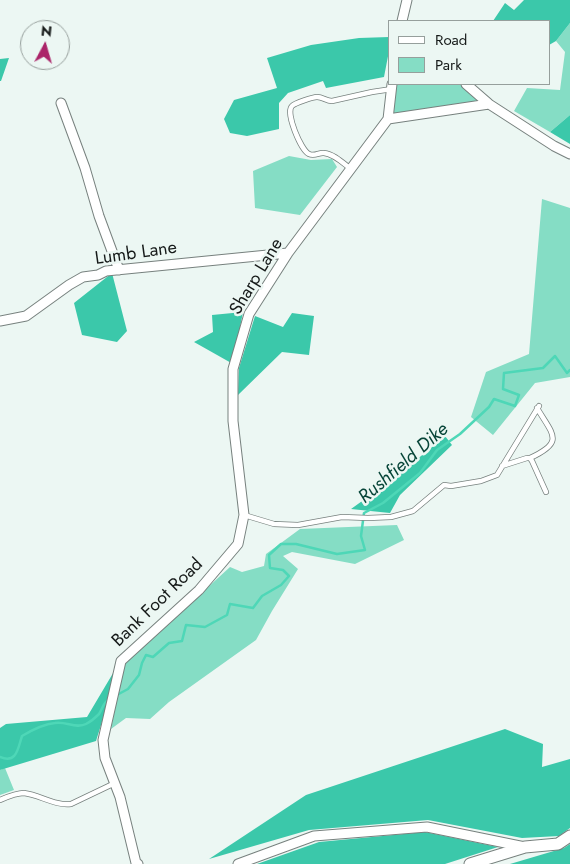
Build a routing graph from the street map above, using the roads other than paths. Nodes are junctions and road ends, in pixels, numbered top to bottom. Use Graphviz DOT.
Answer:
graph roads {
  1 [pos="407,0"];
  2 [pos="402,20"];
  3 [pos="467,85"];
  4 [pos="392,87"];
  5 [pos="61,103"];
  6 [pos="489,104"];
  7 [pos="388,119"];
  8 [pos="570,154"];
  9 [pos="350,169"];
  10 [pos="288,253"];
  11 [pos="119,270"];
  12 [pos="0,321"];
  13 [pos="530,458"];
  14 [pos="502,466"];
  15 [pos="546,492"];
  16 [pos="244,515"];
  17 [pos="115,783"];
  18 [pos="0,800"];
  19 [pos="570,836"];
  20 [pos="525,847"];
  21 [pos="138,864"];
  22 [pos="238,864"];
  23 [pos="470,864"];
  1 -- 2 [label="street"];
  3 -- 6 [label="street"];
  4 -- 7 [label="street, Sharp Lane"];
  4 -- 9 [label="lane"];
  5 -- 11 [label="street"];
  6 -- 7 [label="street"];
  6 -- 8 [label="street"];
  7 -- 9 [label="street, Sharp Lane"];
  9 -- 10 [label="street, Sharp Lane"];
  10 -- 11 [label="street, Lumb Lane"];
  10 -- 16 [label="street, Sharp Lane"];
  11 -- 12 [label="street, Lumb Lane"];
  13 -- 14 [label="lane"];
  13 -- 14 [label="lane"];
  13 -- 15 [label="lane"];
  14 -- 16 [label="lane"];
  16 -- 17 [label="street, Bank Foot Road"];
  17 -- 18 [label="lane"];
  17 -- 21 [label="street, Bank Foot Road"];
  19 -- 20 [label="street"];
  20 -- 22 [label="street"];
  20 -- 23 [label="street"];
}
